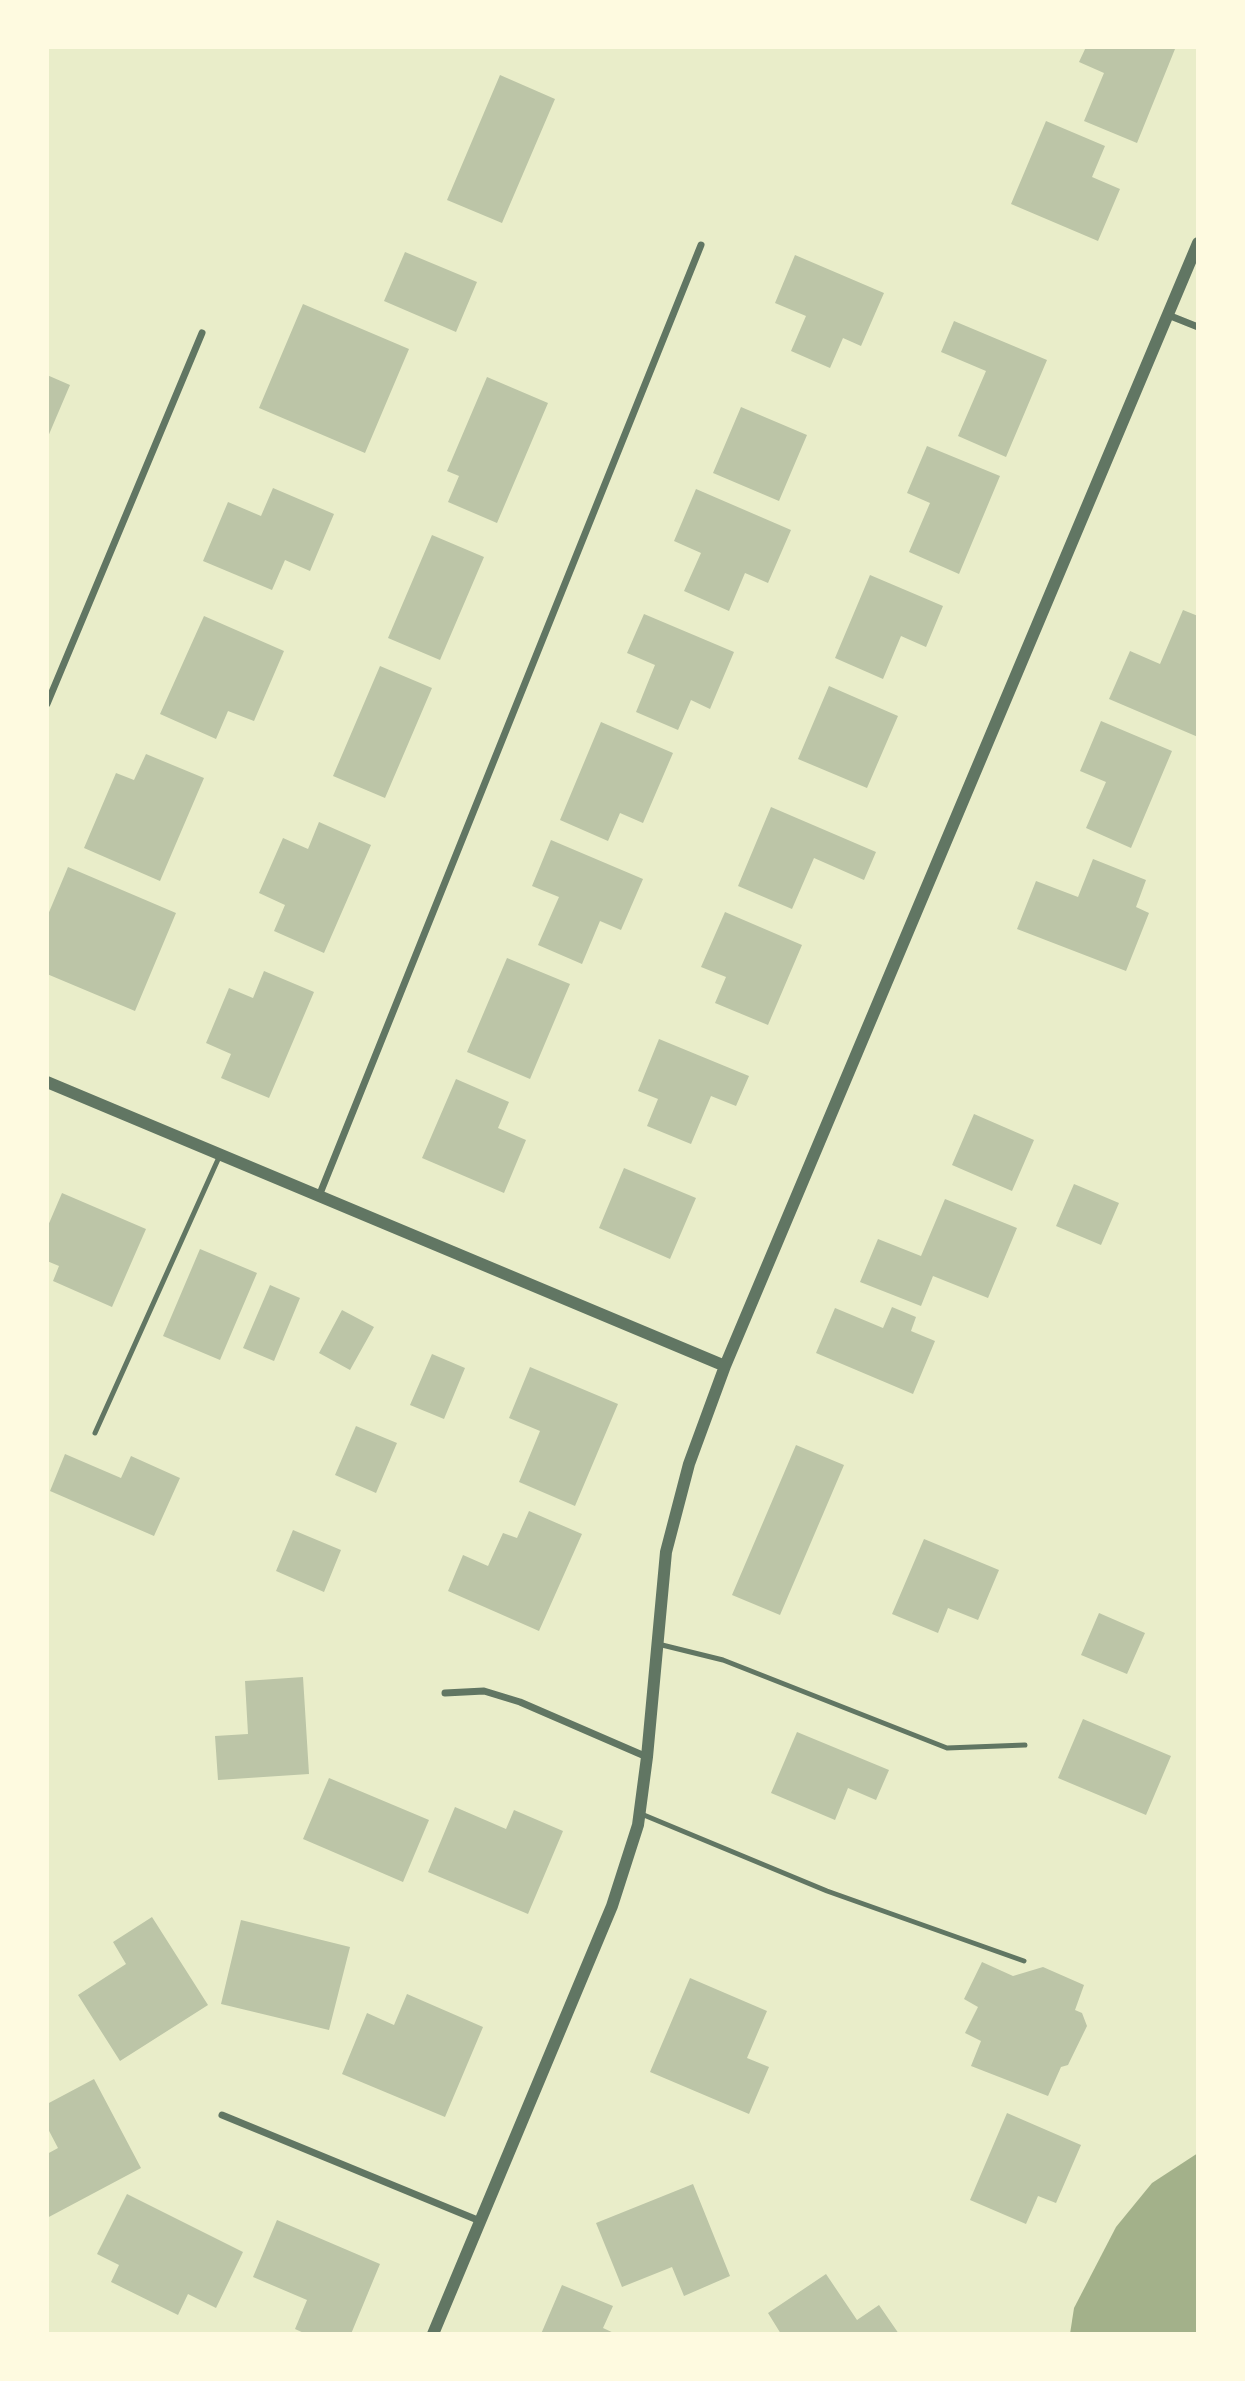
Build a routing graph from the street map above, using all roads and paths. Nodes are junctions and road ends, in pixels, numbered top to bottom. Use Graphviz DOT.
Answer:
graph roads {
  1 [pos="1198,243"];
  2 [pos="701,245"];
  3 [pos="1168,315"];
  4 [pos="1198,327"];
  5 [pos="202,333"];
  6 [pos="47,704"];
  7 [pos="47,1082"];
  8 [pos="220,1154"];
  9 [pos="319,1196"];
  10 [pos="725,1366"];
  11 [pos="95,1433"];
  12 [pos="658,1644"];
  13 [pos="444,1693"];
  14 [pos="1025,1745"];
  15 [pos="647,1757"];
  16 [pos="639,1814"];
  17 [pos="1024,1961"];
  18 [pos="222,2115"];
  19 [pos="480,2221"];
  20 [pos="433,2334"];
  1 -- 3 [label="street"];
  2 -- 9 [label="street"];
  3 -- 4 [label="street"];
  3 -- 10 [label="street"];
  5 -- 6 [label="street"];
  7 -- 8 [label="street"];
  8 -- 9 [label="street"];
  8 -- 11 [label="lane"];
  9 -- 10 [label="street"];
  10 -- 12 [label="street"];
  12 -- 14 [label="lane"];
  12 -- 15 [label="street"];
  13 -- 15 [label="street"];
  15 -- 16 [label="street"];
  16 -- 17 [label="lane"];
  16 -- 19 [label="street"];
  18 -- 19 [label="street"];
  19 -- 20 [label="street"];
}
